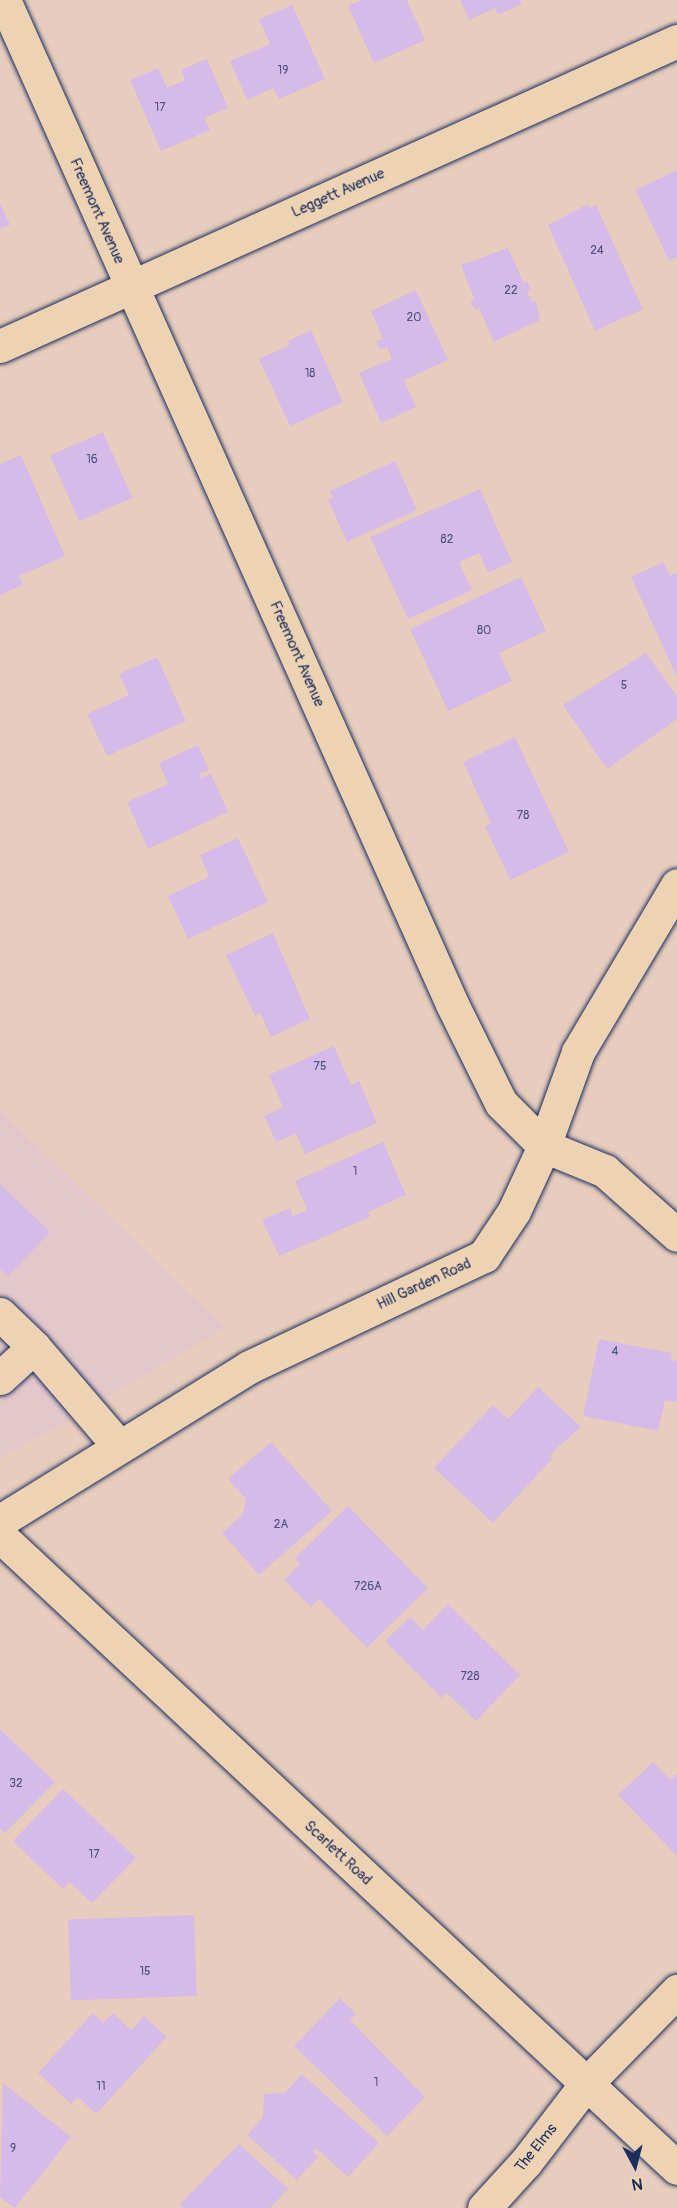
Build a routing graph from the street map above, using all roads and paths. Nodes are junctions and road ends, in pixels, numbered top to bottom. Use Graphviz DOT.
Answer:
graph roads {
  1 [pos="4,0"];
  2 [pos="677,41"];
  3 [pos="130,286"];
  4 [pos="0,346"];
  5 [pos="677,885"];
  6 [pos="544,1146"];
  7 [pos="677,1235"];
  8 [pos="0,1314"];
  9 [pos="34,1347"];
  10 [pos="0,1378"];
  11 [pos="118,1446"];
  12 [pos="0,1521"];
  13 [pos="0,1536"];
  14 [pos="677,1991"];
  15 [pos="585,2085"];
  16 [pos="677,2168"];
  17 [pos="484,2208"];
  1 -- 3 [label="street, Freemont Avenue"];
  2 -- 3 [label="street, Leggett Avenue"];
  3 -- 4 [label="street, Leggett Avenue"];
  3 -- 6 [label="street, Freemont Avenue"];
  5 -- 6 [label="street, Hill Garden Road"];
  6 -- 7 [label="street, Freemont Avenue"];
  6 -- 11 [label="street, Hill Garden Road"];
  8 -- 9 [label="street"];
  9 -- 10 [label="street"];
  9 -- 11 [label="street"];
  11 -- 12 [label="street, Hill Garden Road"];
  13 -- 15 [label="street, Scarlett Road"];
  14 -- 15 [label="street, The Elms"];
  15 -- 16 [label="street, Scarlett Road"];
  15 -- 17 [label="street, The Elms"];
}
